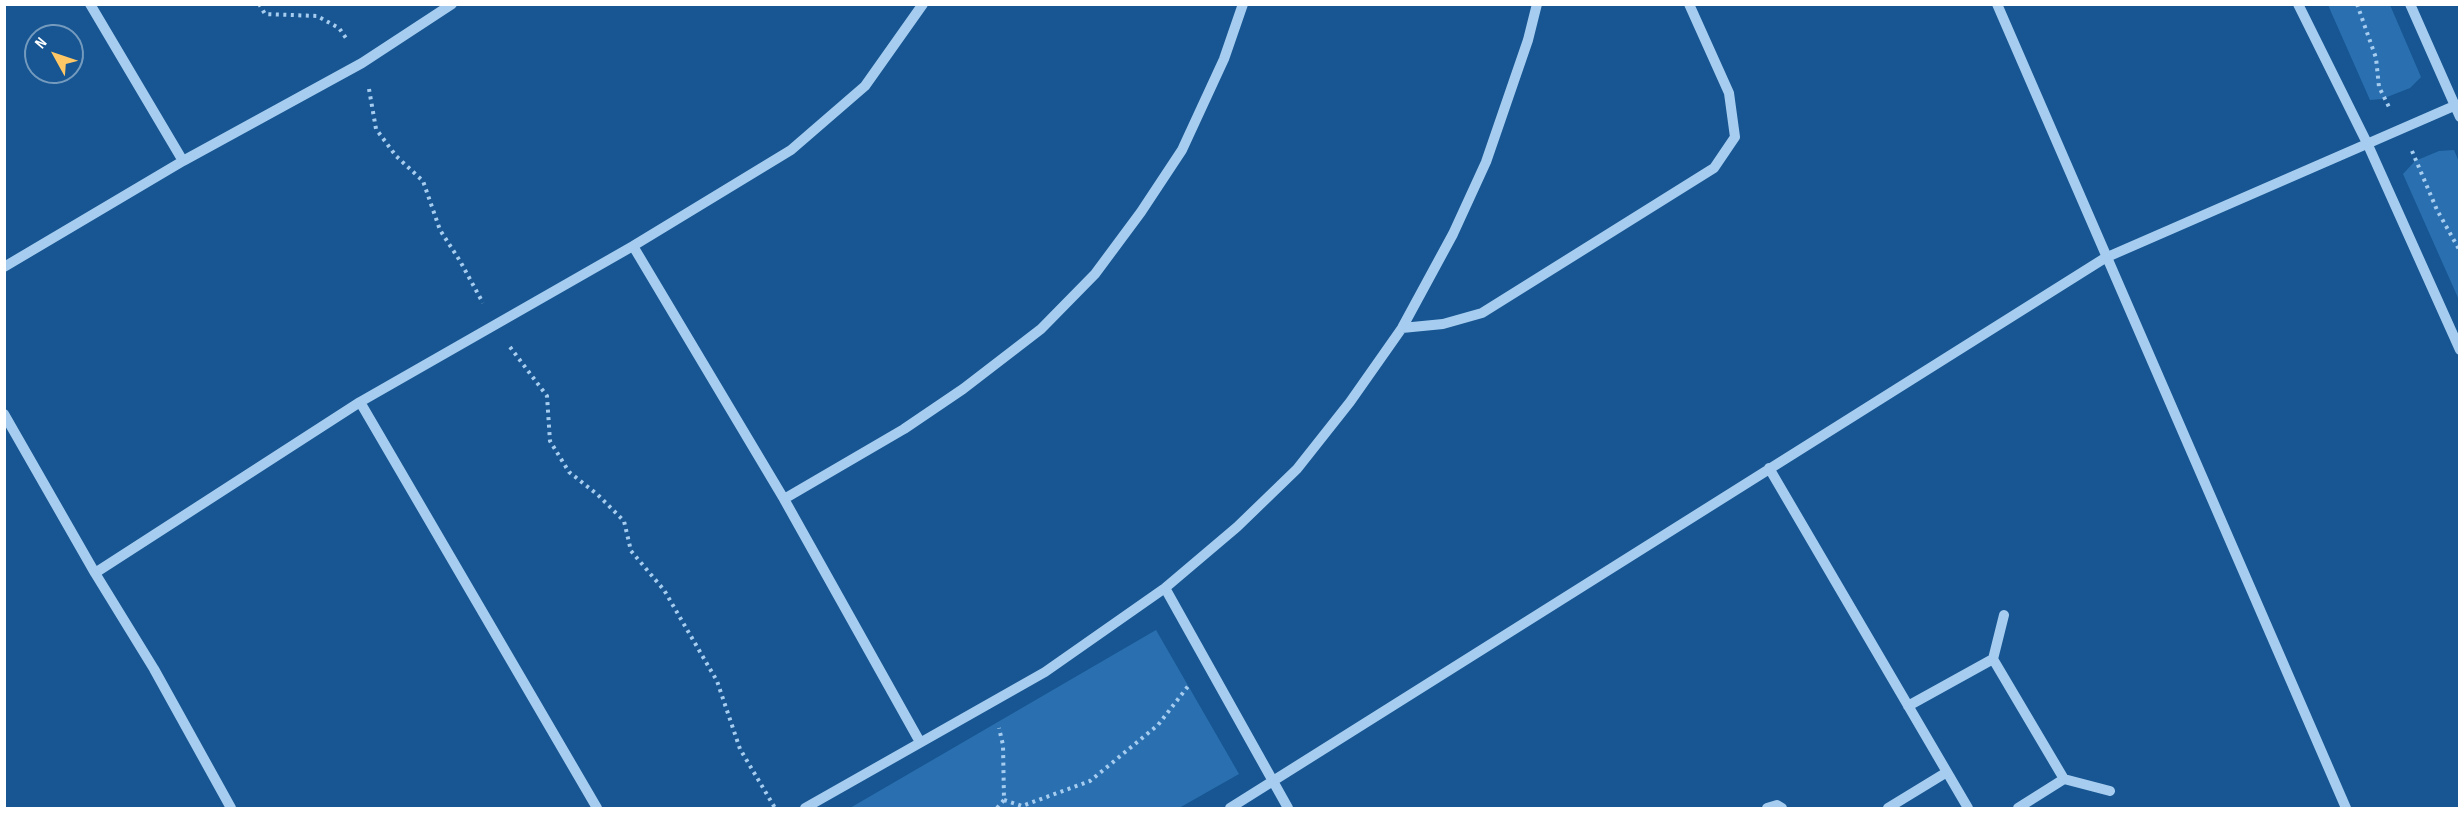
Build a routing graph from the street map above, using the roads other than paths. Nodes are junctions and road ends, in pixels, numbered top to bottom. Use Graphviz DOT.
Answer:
graph roads {
  1 [pos="90,4"];
  2 [pos="452,4"];
  3 [pos="923,4"];
  4 [pos="1243,4"];
  5 [pos="1537,4"];
  6 [pos="1689,4"];
  7 [pos="1997,4"];
  8 [pos="2298,4"];
  9 [pos="2410,4"];
  10 [pos="2454,106"];
  11 [pos="2460,117"];
  12 [pos="2368,145"];
  13 [pos="183,161"];
  14 [pos="633,246"];
  15 [pos="2105,258"];
  16 [pos="4,267"];
  17 [pos="1402,328"];
  18 [pos="2460,350"];
  19 [pos="360,402"];
  20 [pos="4,414"];
  21 [pos="1769,468"];
  22 [pos="784,500"];
  23 [pos="95,573"];
  24 [pos="1165,588"];
  25 [pos="2004,615"];
  26 [pos="1993,659"];
  27 [pos="1908,706"];
  28 [pos="920,742"];
  29 [pos="1947,772"];
  30 [pos="2064,779"];
  31 [pos="1273,783"];
  32 [pos="2110,791"];
  33 [pos="231,808"];
  34 [pos="597,808"];
  35 [pos="805,808"];
  36 [pos="1230,808"];
  37 [pos="1288,808"];
  38 [pos="1767,808"];
  39 [pos="1782,808"];
  40 [pos="1888,808"];
  41 [pos="1968,808"];
  42 [pos="2018,808"];
  43 [pos="2346,808"];
  1 -- 13 [label="street"];
  2 -- 13 [label="street"];
  3 -- 14 [label="street"];
  4 -- 22 [label="street"];
  5 -- 17 [label="street"];
  6 -- 17 [label="street"];
  7 -- 15 [label="street"];
  8 -- 12 [label="street"];
  9 -- 10 [label="street"];
  10 -- 11 [label="street"];
  10 -- 12 [label="street"];
  12 -- 15 [label="street"];
  12 -- 18 [label="street"];
  13 -- 16 [label="street"];
  14 -- 19 [label="street"];
  14 -- 22 [label="street"];
  15 -- 21 [label="street"];
  15 -- 43 [label="street"];
  17 -- 24 [label="street"];
  19 -- 23 [label="street"];
  19 -- 34 [label="street"];
  20 -- 23 [label="street"];
  21 -- 27 [label="street"];
  21 -- 31 [label="street"];
  22 -- 28 [label="street"];
  23 -- 33 [label="street"];
  24 -- 28 [label="street"];
  24 -- 31 [label="street"];
  25 -- 26 [label="street"];
  26 -- 27 [label="street"];
  26 -- 30 [label="street"];
  27 -- 29 [label="street"];
  28 -- 35 [label="street"];
  29 -- 40 [label="street"];
  29 -- 41 [label="street"];
  30 -- 32 [label="street"];
  30 -- 42 [label="street"];
  31 -- 36 [label="street"];
  31 -- 37 [label="street"];
  38 -- 39 [label="street"];
}
